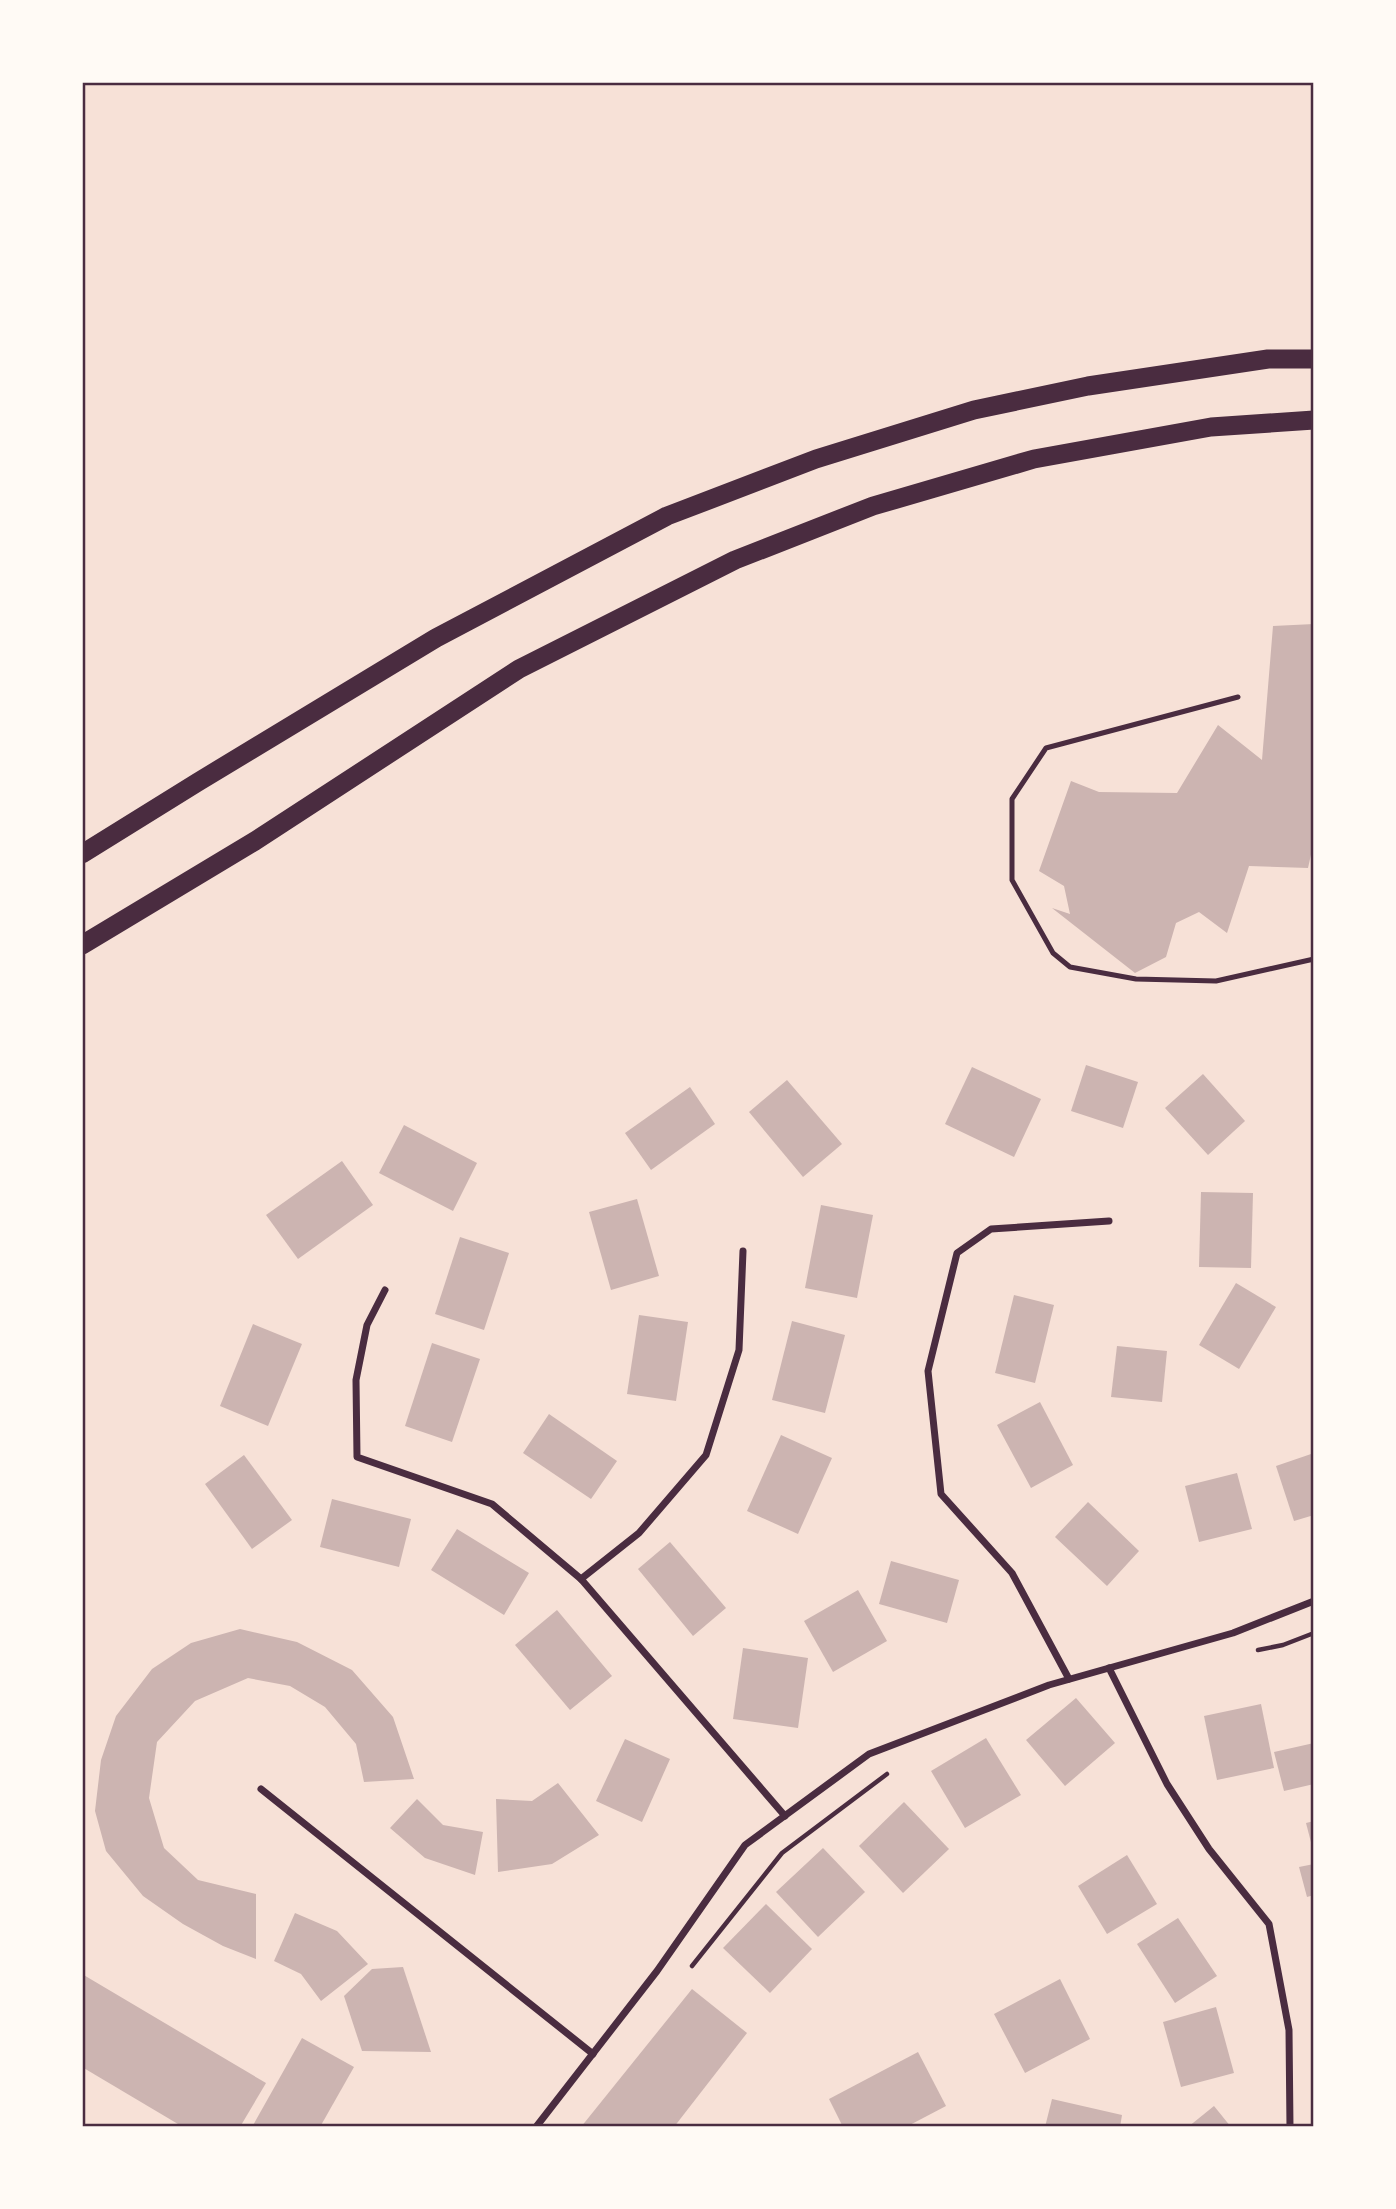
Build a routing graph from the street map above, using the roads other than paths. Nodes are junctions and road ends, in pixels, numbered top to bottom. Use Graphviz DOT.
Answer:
graph roads {
  1 [pos="1314,359"];
  2 [pos="1314,420"];
  3 [pos="1237,697"];
  4 [pos="82,854"];
  5 [pos="82,945"];
  6 [pos="1314,959"];
  7 [pos="1109,1221"];
  8 [pos="743,1251"];
  9 [pos="385,1290"];
  10 [pos="581,1579"];
  11 [pos="1314,1601"];
  12 [pos="1109,1668"];
  13 [pos="1069,1679"];
  14 [pos="261,1789"];
  15 [pos="785,1816"];
  16 [pos="593,2054"];
  17 [pos="536,2127"];
  18 [pos="1290,2127"];
  1 -- 4 [label="highway"];
  2 -- 5 [label="highway"];
  3 -- 6 [label="lane"];
  7 -- 13 [label="street"];
  8 -- 10 [label="street"];
  9 -- 10 [label="street"];
  10 -- 15 [label="street"];
  11 -- 12 [label="street"];
  12 -- 13 [label="street"];
  12 -- 18 [label="street"];
  13 -- 15 [label="street"];
  14 -- 16 [label="street"];
  15 -- 16 [label="street"];
  16 -- 17 [label="street"];
}
